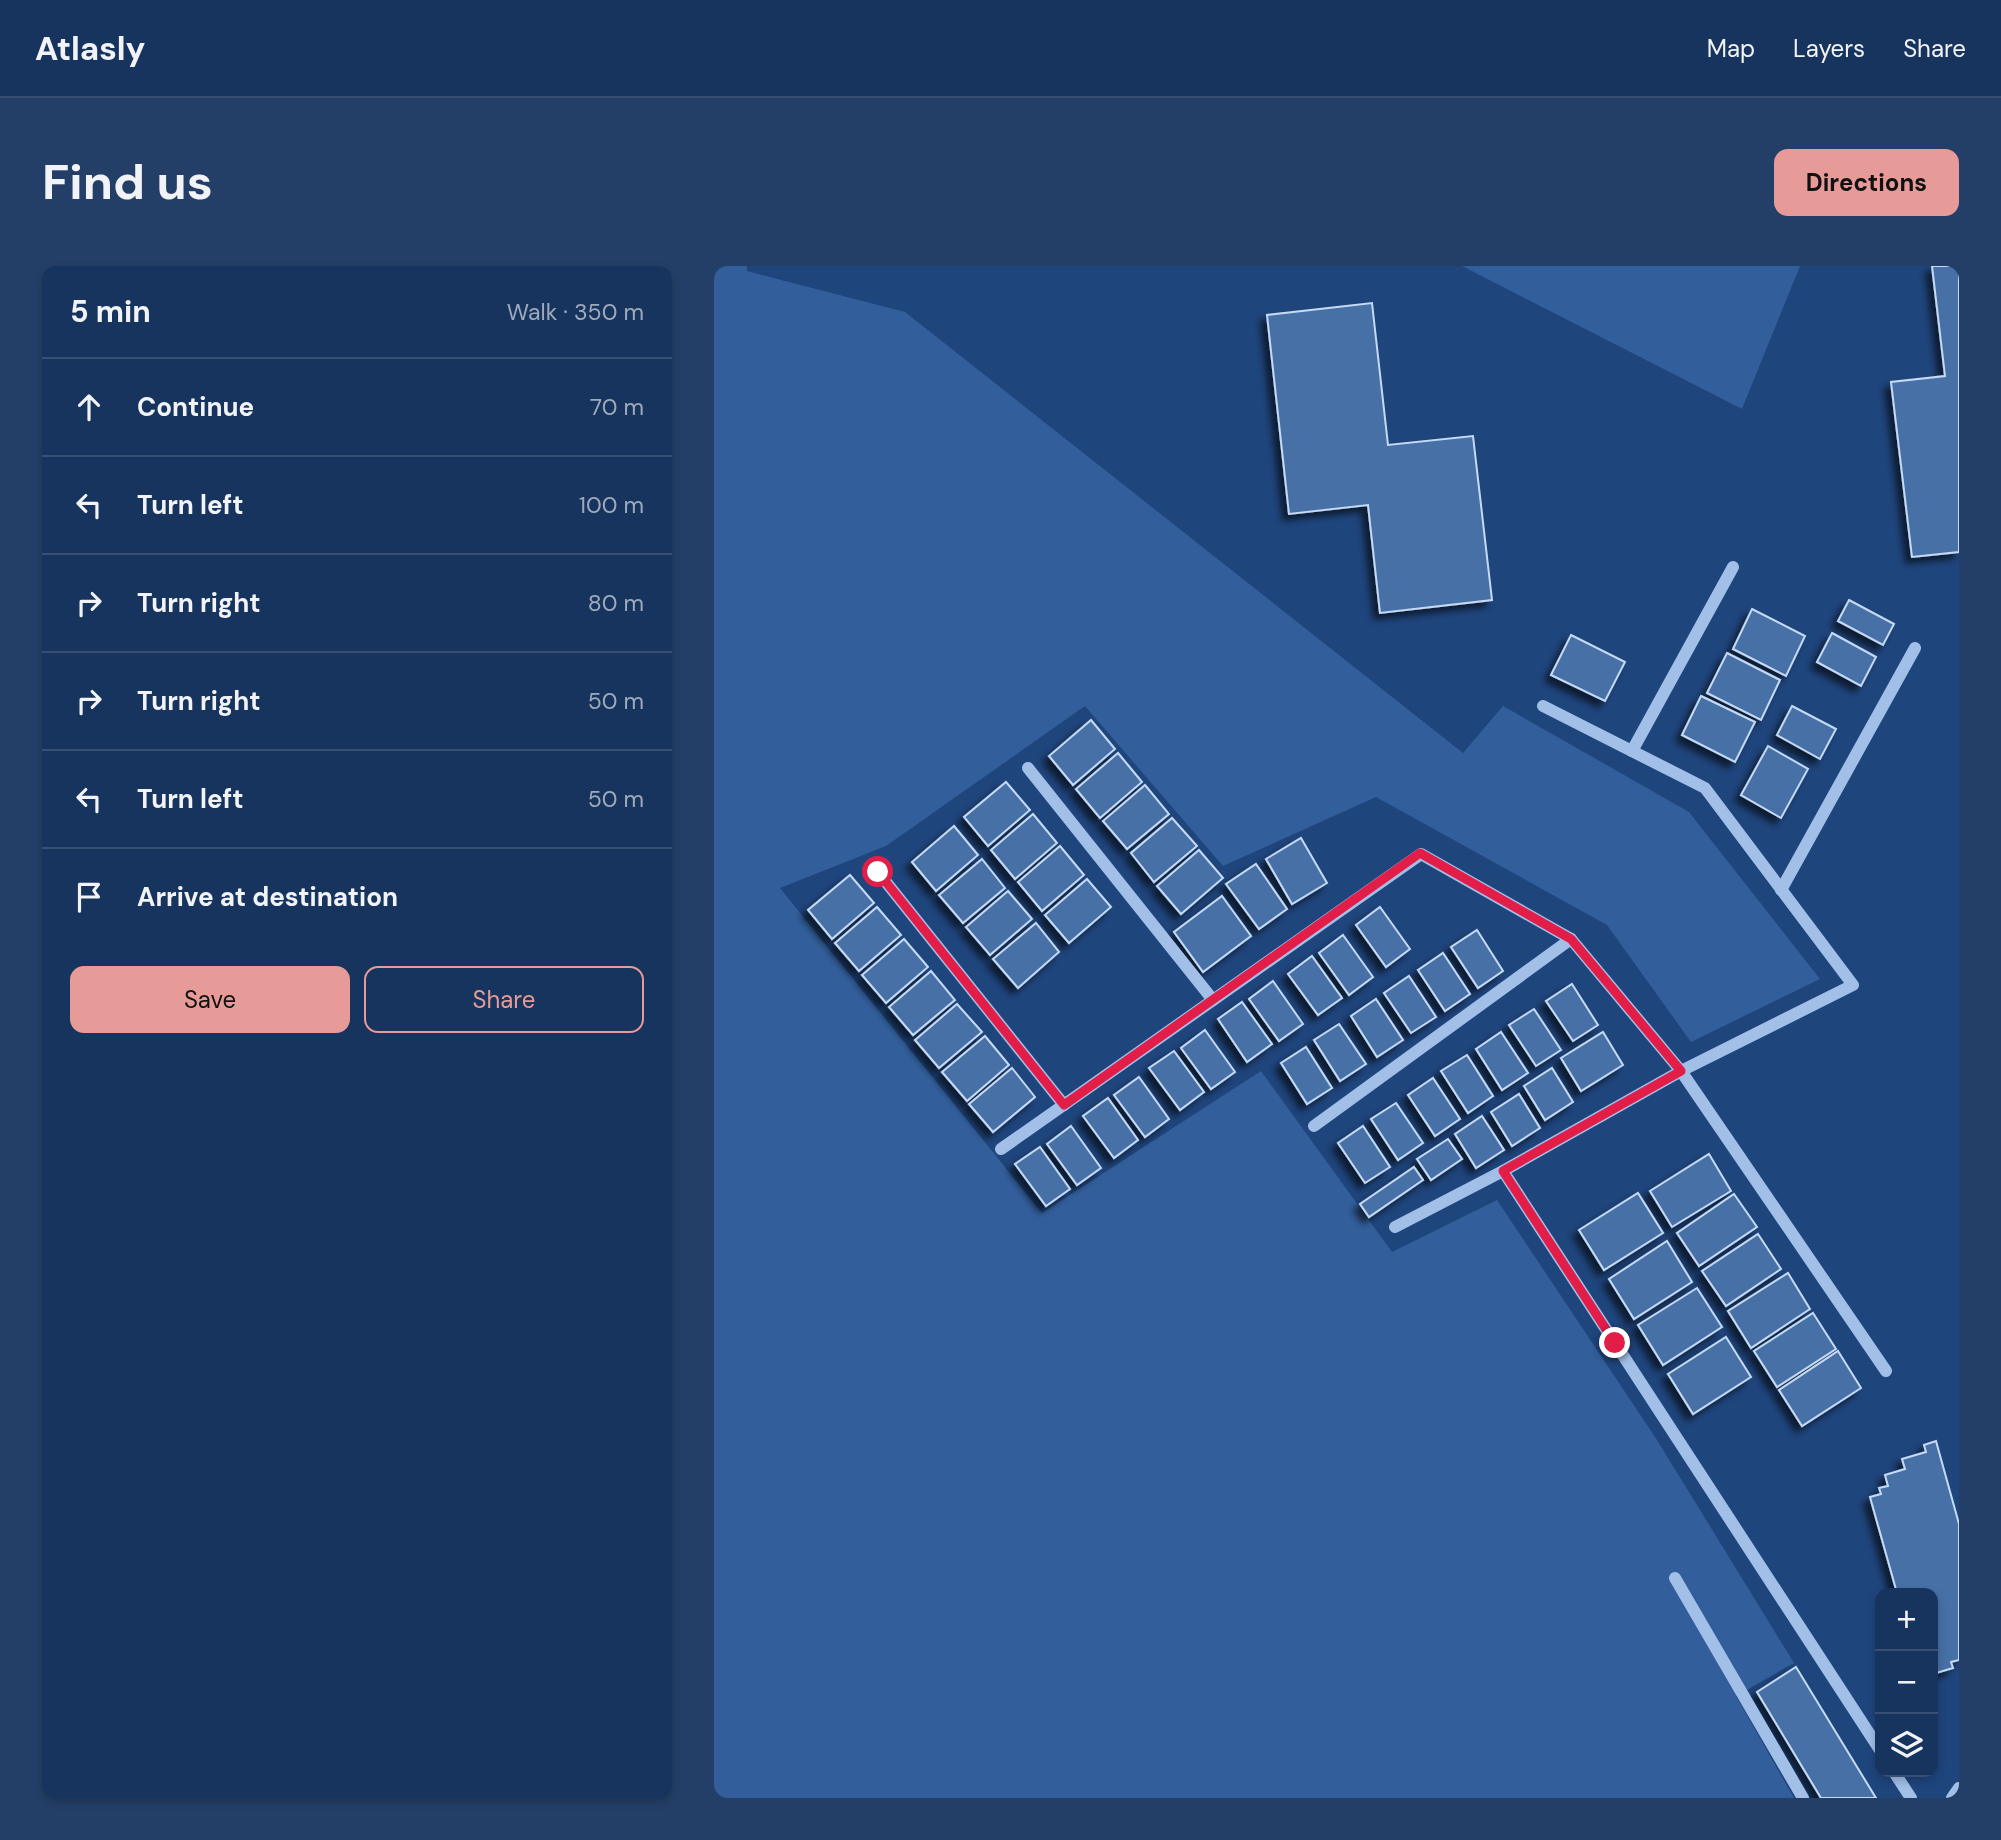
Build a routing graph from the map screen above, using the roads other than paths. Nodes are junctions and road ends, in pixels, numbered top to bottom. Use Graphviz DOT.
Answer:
graph roads {
  1 [pos="1733,567"];
  2 [pos="1915,648"];
  3 [pos="1543,706"];
  4 [pos="1632,751"];
  5 [pos="1028,768"];
  6 [pos="878,872"];
  7 [pos="1782,891"];
  8 [pos="1571,939"];
  9 [pos="1213,1000"];
  10 [pos="1681,1071"];
  11 [pos="1064,1105"];
  12 [pos="1314,1126"];
  13 [pos="1001,1149"];
  14 [pos="1503,1171"];
  15 [pos="1395,1227"];
  16 [pos="1886,1371"];
  17 [pos="1675,1578"];
  18 [pos="1875,1742"];
  19 [pos="1897,1777"];
  20 [pos="1803,1798"];
  21 [pos="1910,1798"];
  1 -- 4 [label="street"];
  2 -- 7 [label="street"];
  3 -- 4 [label="street"];
  4 -- 7 [label="street"];
  5 -- 9 [label="street"];
  6 -- 11 [label="street"];
  7 -- 10 [label="street"];
  8 -- 9 [label="street"];
  8 -- 10 [label="street"];
  8 -- 12 [label="street"];
  9 -- 11 [label="street"];
  10 -- 14 [label="street"];
  10 -- 16 [label="street"];
  11 -- 13 [label="street"];
  14 -- 15 [label="street"];
  14 -- 18 [label="street"];
  17 -- 20 [label="street"];
  19 -- 21 [label="street"];
}
